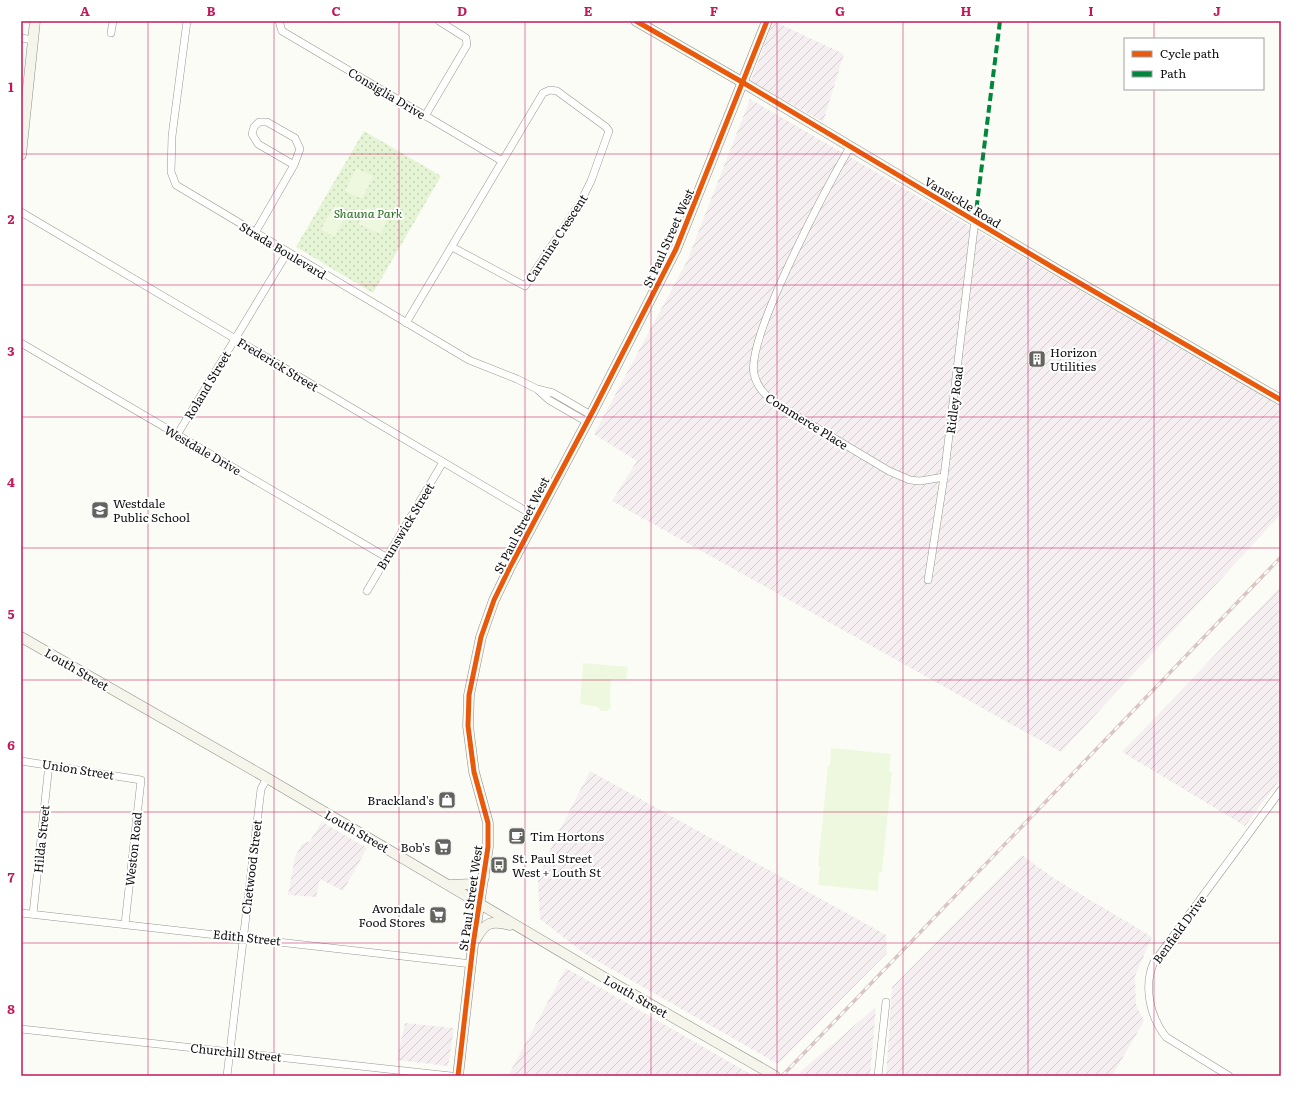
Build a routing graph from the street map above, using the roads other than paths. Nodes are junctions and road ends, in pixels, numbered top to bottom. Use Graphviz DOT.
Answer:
graph roads {
  1 [pos="35,21"];
  2 [pos="113,21"];
  3 [pos="187,21"];
  4 [pos="278,21"];
  5 [pos="636,21"];
  6 [pos="767,21"];
  7 [pos="442,22"];
  8 [pos="111,33"];
  9 [pos="21,38"];
  10 [pos="33,40"];
  11 [pos="742,82"];
  12 [pos="425,116"];
  13 [pos="850,147"];
  14 [pos="21,155"];
  15 [pos="502,161"];
  16 [pos="294,165"];
  17 [pos="21,212"];
  18 [pos="975,220"];
  19 [pos="255,233"];
  20 [pos="452,247"];
  21 [pos="287,253"];
  22 [pos="406,323"];
  23 [pos="235,339"];
  24 [pos="21,343"];
  25 [pos="1281,400"];
  26 [pos="589,418"];
  27 [pos="177,435"];
  28 [pos="443,462"];
  29 [pos="944,477"];
  30 [pos="536,517"];
  31 [pos="386,557"];
  32 [pos="928,580"];
  33 [pos="367,591"];
  34 [pos="21,637"];
  35 [pos="21,761"];
  36 [pos="49,764"];
  37 [pos="267,778"];
  38 [pos="136,779"];
  39 [pos="1281,790"];
  40 [pos="484,876"];
  41 [pos="451,885"];
  42 [pos="480,904"];
  43 [pos="21,913"];
  44 [pos="33,914"];
  45 [pos="125,924"];
  46 [pos="527,931"];
  47 [pos="243,937"];
  48 [pos="473,945"];
  49 [pos="472,964"];
  50 [pos="886,1002"];
  51 [pos="21,1029"];
  52 [pos="230,1051"];
  53 [pos="227,1076"];
  54 [pos="451,1076"];
  55 [pos="458,1076"];
  56 [pos="775,1076"];
  57 [pos="878,1076"];
  58 [pos="1229,1076"];
  1 -- 10 [label="main road"];
  2 -- 8 [label="street"];
  3 -- 19 [label="street, Strada Boulevard"];
  4 -- 12 [label="street, Consiglia Drive"];
  5 -- 11 [label="main road, Vansickle Road"];
  6 -- 11 [label="main road, St Paul Street West"];
  7 -- 12 [label="street"];
  9 -- 10 [label="street"];
  10 -- 14 [label="main road"];
  11 -- 13 [label="main road, Vansickle Road"];
  11 -- 26 [label="main road, St Paul Street West"];
  12 -- 15 [label="street, Consiglia Drive"];
  13 -- 18 [label="main road, Vansickle Road"];
  13 -- 29 [label="street, Commerce Place"];
  15 -- 20 [label="street, Carmine Crescent"];
  15 -- 20 [label="street, Carmine Crescent"];
  16 -- 16 [label="street"];
  16 -- 19 [label="street"];
  17 -- 23 [label="street, Frederick Street"];
  18 -- 25 [label="main road, Vansickle Road"];
  18 -- 29 [label="street, Ridley Road"];
  19 -- 21 [label="street, Strada Boulevard"];
  20 -- 22 [label="street, Carmine Crescent"];
  21 -- 22 [label="street, Strada Boulevard"];
  21 -- 23 [label="street, Roland Street"];
  22 -- 26 [label="street, Strada Boulevard"];
  23 -- 27 [label="street, Roland Street"];
  23 -- 28 [label="street, Frederick Street"];
  24 -- 27 [label="street, Westdale Drive"];
  26 -- 30 [label="main road, St Paul Street West"];
  27 -- 31 [label="street, Westdale Drive"];
  28 -- 30 [label="street, Frederick Street"];
  28 -- 31 [label="street, Brunswick Street"];
  29 -- 32 [label="street, Ridley Road"];
  30 -- 40 [label="main road, St Paul Street West"];
  31 -- 33 [label="street, Brunswick Street"];
  34 -- 37 [label="main road, Louth Street"];
  35 -- 36 [label="street, Union Street"];
  36 -- 38 [label="street, Union Street"];
  36 -- 44 [label="street, Hilda Street"];
  37 -- 41 [label="main road, Louth Street"];
  37 -- 47 [label="street, Chetwood Street"];
  38 -- 45 [label="street, Weston Road"];
  39 -- 58 [label="street, Benfield Drive"];
  40 -- 41 [label="main road"];
  40 -- 42 [label="main road, St Paul Street West"];
  41 -- 42 [label="main road, Louth Street"];
  42 -- 46 [label="main road, Louth Street"];
  42 -- 48 [label="main road, St Paul Street West"];
  43 -- 44 [label="street, Edith Street"];
  44 -- 45 [label="street, Edith Street"];
  45 -- 47 [label="street, Edith Street"];
  46 -- 48 [label="main road"];
  46 -- 56 [label="main road, Louth Street"];
  47 -- 49 [label="street, Edith Street"];
  47 -- 52 [label="street, Chetwood Street"];
  48 -- 49 [label="main road, St Paul Street West"];
  49 -- 55 [label="main road, St Paul Street West"];
  50 -- 57 [label="street"];
  51 -- 52 [label="street, Churchill Street"];
  52 -- 53 [label="street, Chetwood Street"];
  52 -- 54 [label="street, Churchill Street"];
}
